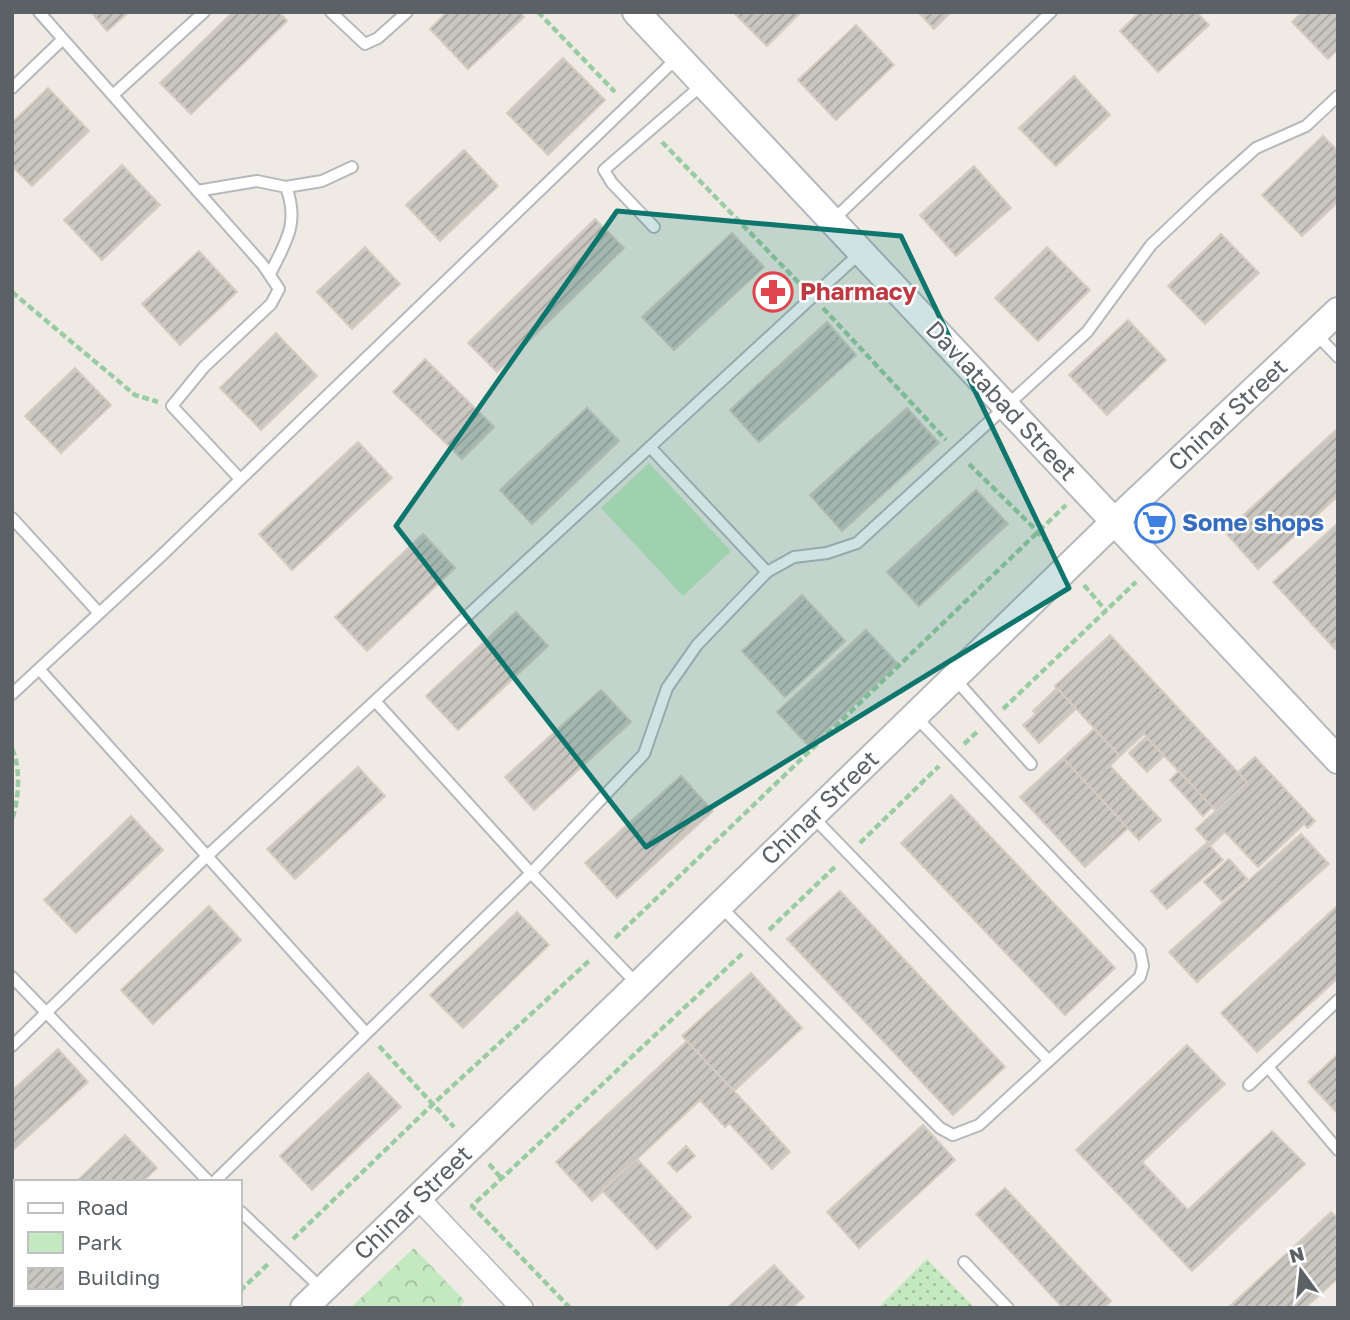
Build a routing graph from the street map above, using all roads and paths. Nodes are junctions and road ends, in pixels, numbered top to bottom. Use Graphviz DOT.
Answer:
graph roads {
  1 [pos="39,12"];
  2 [pos="204,12"];
  3 [pos="331,12"];
  4 [pos="407,12"];
  5 [pos="636,12"];
  6 [pos="1051,12"];
  7 [pos="63,39"];
  8 [pos="678,57"];
  9 [pos="703,84"];
  10 [pos="12,88"];
  11 [pos="113,95"];
  12 [pos="1338,96"];
  13 [pos="352,167"];
  14 [pos="286,187"];
  15 [pos="197,191"];
  16 [pos="832,221"];
  17 [pos="654,227"];
  18 [pos="861,252"];
  19 [pos="270,274"];
  20 [pos="12,292"];
  21 [pos="1338,311"];
  22 [pos="1315,332"];
  23 [pos="1338,356"];
  24 [pos="172,406"];
  25 [pos="1007,407"];
  26 [pos="650,447"];
  27 [pos="240,479"];
  28 [pos="1083,489"];
  29 [pos="12,517"];
  30 [pos="1114,522"];
  31 [pos="767,572"];
  32 [pos="99,613"];
  33 [pos="39,669"];
  34 [pos="954,678"];
  35 [pos="12,694"];
  36 [pos="375,701"];
  37 [pos="915,716"];
  38 [pos="12,749"];
  39 [pos="1338,760"];
  40 [pos="1031,764"];
  41 [pos="812,816"];
  42 [pos="12,819"];
  43 [pos="206,857"];
  44 [pos="531,873"];
  45 [pos="720,906"];
  46 [pos="603,948"];
  47 [pos="12,977"];
  48 [pos="638,985"];
  49 [pos="1338,1000"];
  50 [pos="47,1012"];
  51 [pos="366,1033"];
  52 [pos="12,1046"];
  53 [pos="1049,1061"];
  54 [pos="1268,1067"];
  55 [pos="1249,1085"];
  56 [pos="433,1104"];
  57 [pos="472,1145"];
  58 [pos="1338,1150"];
  59 [pos="502,1179"];
  60 [pos="209,1180"];
  61 [pos="213,1180"];
  62 [pos="418,1198"];
  63 [pos="242,1213"];
  64 [pos="281,1251"];
  65 [pos="964,1262"];
  66 [pos="242,1289"];
  67 [pos="314,1299"];
  68 [pos="522,1308"];
  69 [pos="1008,1308"];
  1 -- 7 [label="lane"];
  2 -- 11 [label="lane"];
  3 -- 4 [label="lane"];
  5 -- 8 [label="street, Davlatabad Street"];
  6 -- 16 [label="lane"];
  7 -- 10 [label="lane"];
  7 -- 11 [label="lane"];
  8 -- 9 [label="street, Davlatabad Street"];
  8 -- 27 [label="lane"];
  9 -- 16 [label="street, Davlatabad Street"];
  9 -- 17 [label="lane"];
  11 -- 15 [label="lane"];
  12 -- 25 [label="lane"];
  13 -- 14 [label="lane"];
  14 -- 15 [label="lane"];
  14 -- 19 [label="lane"];
  15 -- 19 [label="lane"];
  16 -- 18 [label="street, Davlatabad Street"];
  18 -- 25 [label="street, Davlatabad Street"];
  18 -- 26 [label="lane"];
  19 -- 24 [label="lane"];
  20 -- 24 [label="path"];
  21 -- 22 [label="street, Chinar Street"];
  22 -- 23 [label="lane"];
  22 -- 30 [label="street, Chinar Street"];
  24 -- 27 [label="lane"];
  25 -- 28 [label="street, Davlatabad Street"];
  25 -- 31 [label="lane"];
  26 -- 31 [label="lane"];
  26 -- 36 [label="lane"];
  27 -- 32 [label="lane"];
  28 -- 30 [label="street, Davlatabad Street"];
  28 -- 46 [label="path"];
  29 -- 32 [label="lane"];
  30 -- 34 [label="street, Chinar Street"];
  30 -- 39 [label="street, Davlatabad Street"];
  31 -- 44 [label="lane"];
  32 -- 33 [label="lane"];
  33 -- 35 [label="lane"];
  33 -- 43 [label="lane"];
  34 -- 37 [label="street, Chinar Street"];
  34 -- 40 [label="lane"];
  36 -- 43 [label="lane"];
  36 -- 44 [label="lane"];
  37 -- 41 [label="street, Chinar Street"];
  37 -- 53 [label="lane"];
  38 -- 42 [label="path"];
  41 -- 45 [label="street, Chinar Street"];
  41 -- 53 [label="lane"];
  43 -- 50 [label="lane"];
  43 -- 51 [label="lane"];
  44 -- 46 [label="lane"];
  44 -- 51 [label="lane"];
  45 -- 48 [label="street, Chinar Street"];
  45 -- 53 [label="lane"];
  46 -- 48 [label="lane"];
  46 -- 56 [label="path"];
  47 -- 50 [label="lane"];
  48 -- 57 [label="street, Chinar Street"];
  49 -- 54 [label="lane"];
  50 -- 52 [label="lane"];
  50 -- 60 [label="lane"];
  51 -- 56 [label="path"];
  51 -- 61 [label="lane"];
  54 -- 55 [label="lane"];
  54 -- 58 [label="lane"];
  56 -- 57 [label="path"];
  56 -- 64 [label="path"];
  57 -- 59 [label="path"];
  57 -- 62 [label="street, Chinar Street"];
  62 -- 67 [label="street, Chinar Street"];
  62 -- 68 [label="street"];
  63 -- 64 [label="lane"];
  64 -- 66 [label="path"];
  64 -- 67 [label="lane"];
  65 -- 69 [label="lane"];
}
